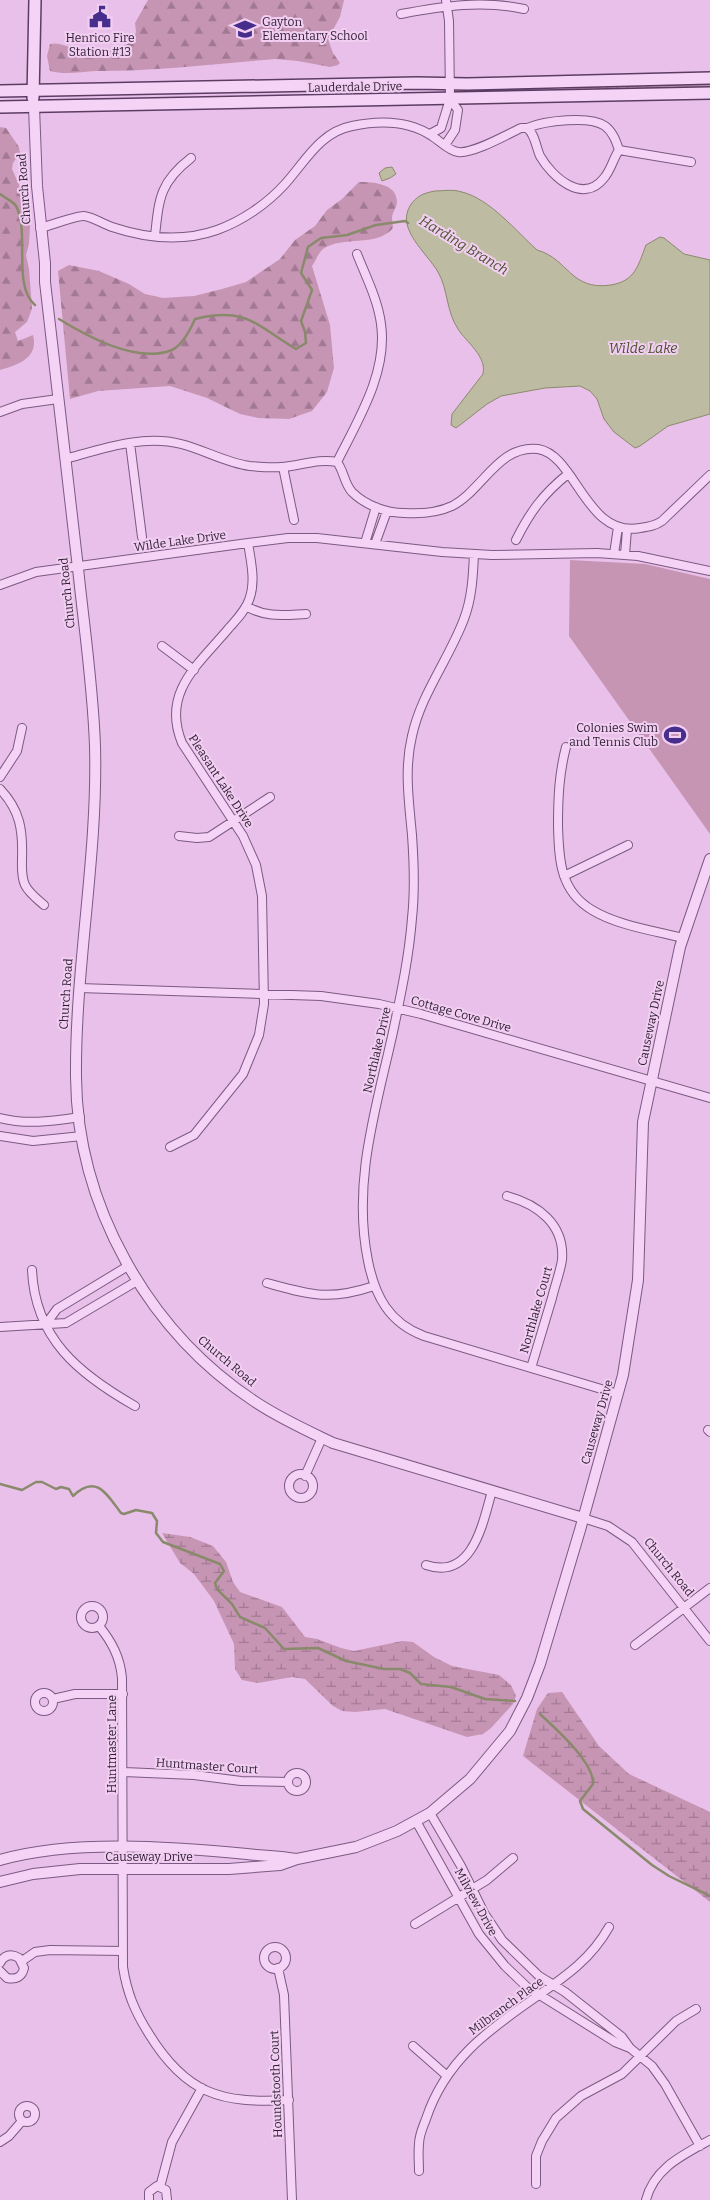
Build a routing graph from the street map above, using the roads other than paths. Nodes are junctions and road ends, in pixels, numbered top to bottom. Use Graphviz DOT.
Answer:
graph roads {
  1 [pos="35,0"];
  2 [pos="447,3"];
  3 [pos="524,9"];
  4 [pos="401,14"];
  5 [pos="710,70"];
  6 [pos="710,78"];
  7 [pos="651,79"];
  8 [pos="450,84"];
  9 [pos="0,91"];
  10 [pos="33,91"];
  11 [pos="710,93"];
  12 [pos="450,99"];
  13 [pos="0,107"];
  14 [pos="34,107"];
  15 [pos="527,128"];
  16 [pos="430,134"];
  17 [pos="445,145"];
  18 [pos="618,150"];
  19 [pos="191,158"];
  20 [pos="691,162"];
  21 [pos="40,228"];
  22 [pos="155,236"];
  23 [pos="357,254"];
  24 [pos="58,399"];
  25 [pos="0,412"];
  26 [pos="130,443"];
  27 [pos="65,459"];
  28 [pos="337,462"];
  29 [pos="283,467"];
  30 [pos="568,474"];
  31 [pos="710,475"];
  32 [pos="376,507"];
  33 [pos="387,511"];
  34 [pos="294,520"];
  35 [pos="618,527"];
  36 [pos="627,529"];
  37 [pos="142,537"];
  38 [pos="516,540"];
  39 [pos="248,543"];
  40 [pos="365,543"];
  41 [pos="375,544"];
  42 [pos="474,554"];
  43 [pos="614,554"];
  44 [pos="625,555"];
  45 [pos="78,565"];
  46 [pos="710,571"];
  47 [pos="0,586"];
  48 [pos="246,606"];
  49 [pos="306,614"];
  50 [pos="162,646"];
  51 [pos="194,670"];
  52 [pos="22,728"];
  53 [pos="566,747"];
  54 [pos="0,777"];
  55 [pos="0,789"];
  56 [pos="270,797"];
  57 [pos="234,822"];
  58 [pos="179,836"];
  59 [pos="628,845"];
  60 [pos="710,859"];
  61 [pos="564,876"];
  62 [pos="44,905"];
  63 [pos="683,938"];
  64 [pos="79,988"];
  65 [pos="263,993"];
  66 [pos="398,1008"];
  67 [pos="651,1080"];
  68 [pos="710,1098"];
  69 [pos="80,1117"];
  70 [pos="0,1118"];
  71 [pos="0,1136"];
  72 [pos="82,1136"];
  73 [pos="170,1147"];
  74 [pos="507,1196"];
  75 [pos="128,1266"];
  76 [pos="32,1270"];
  77 [pos="137,1281"];
  78 [pos="267,1283"];
  79 [pos="374,1286"];
  80 [pos="46,1324"];
  81 [pos="0,1327"];
  82 [pos="531,1368"];
  83 [pos="618,1394"];
  84 [pos="135,1406"];
  85 [pos="322,1438"];
  86 [pos="305,1476"];
  87 [pos="492,1491"];
  88 [pos="583,1518"];
  89 [pos="426,1564"];
  90 [pos="710,1588"];
  91 [pos="685,1608"];
  92 [pos="99,1626"];
  93 [pos="710,1641"];
  94 [pos="635,1645"];
  95 [pos="123,1694"];
  96 [pos="53,1699"];
  97 [pos="124,1772"];
  98 [pos="288,1782"];
  99 [pos="430,1813"];
  100 [pos="416,1821"];
  101 [pos="124,1848"];
  102 [pos="513,1858"];
  103 [pos="297,1859"];
  104 [pos="0,1860"];
  105 [pos="123,1869"];
  106 [pos="0,1882"];
  107 [pos="472,1889"];
  108 [pos="459,1897"];
  109 [pos="415,1924"];
  110 [pos="609,1927"];
  111 [pos="124,1951"];
  112 [pos="22,1961"];
  113 [pos="0,1963"];
  114 [pos="278,1968"];
  115 [pos="0,1971"];
  116 [pos="553,1985"];
  117 [pos="539,1995"];
  118 [pos="696,2009"];
  119 [pos="413,2046"];
  120 [pos="630,2048"];
  121 [pos="640,2056"];
  122 [pos="446,2075"];
  123 [pos="202,2088"];
  124 [pos="288,2100"];
  125 [pos="22,2121"];
  126 [pos="710,2140"];
  127 [pos="0,2142"];
  128 [pos="700,2146"];
  129 [pos="419,2171"];
  130 [pos="536,2184"];
  131 [pos="160,2187"];
  132 [pos="149,2200"];
  133 [pos="167,2200"];
  134 [pos="292,2200"];
  135 [pos="646,2200"];
  1 -- 10 [label="main road, Church Road"];
  2 -- 3 [label="street"];
  2 -- 4 [label="street"];
  2 -- 8 [label="street"];
  5 -- 7 [label="main road"];
  6 -- 7 [label="main road, Lauderdale Drive"];
  7 -- 8 [label="main road, Lauderdale Drive"];
  8 -- 10 [label="main road, Lauderdale Drive"];
  8 -- 12 [label="street"];
  9 -- 10 [label="main road, Lauderdale Drive"];
  10 -- 14 [label="main road, Church Road"];
  11 -- 12 [label="main road, Lauderdale Drive"];
  12 -- 14 [label="main road, Lauderdale Drive"];
  12 -- 16 [label="street"];
  12 -- 17 [label="street"];
  13 -- 14 [label="main road, Lauderdale Drive"];
  14 -- 21 [label="street, Church Road"];
  15 -- 17 [label="street"];
  15 -- 18 [label="street"];
  15 -- 18 [label="street"];
  16 -- 17 [label="street"];
  16 -- 22 [label="street"];
  18 -- 20 [label="street"];
  19 -- 22 [label="street"];
  21 -- 22 [label="street"];
  21 -- 24 [label="street, Church Road"];
  23 -- 28 [label="street"];
  24 -- 25 [label="street"];
  24 -- 27 [label="street, Church Road"];
  26 -- 27 [label="street"];
  26 -- 29 [label="street"];
  26 -- 37 [label="street"];
  27 -- 45 [label="street, Church Road"];
  28 -- 29 [label="street"];
  28 -- 32 [label="street"];
  29 -- 34 [label="street"];
  30 -- 33 [label="street"];
  30 -- 35 [label="street"];
  30 -- 38 [label="street"];
  31 -- 36 [label="street"];
  32 -- 33 [label="street"];
  32 -- 40 [label="street"];
  33 -- 41 [label="street"];
  35 -- 36 [label="street"];
  35 -- 43 [label="street"];
  36 -- 44 [label="street"];
  39 -- 40 [label="street, Wilde Lake Drive"];
  39 -- 45 [label="street, Wilde Lake Drive"];
  39 -- 48 [label="street, Pleasant Lake Drive"];
  40 -- 41 [label="street, Wilde Lake Drive"];
  41 -- 42 [label="street, Wilde Lake Drive"];
  42 -- 43 [label="street, Wilde Lake Drive"];
  42 -- 66 [label="street, Northlake Drive"];
  43 -- 44 [label="street, Wilde Lake Drive"];
  44 -- 46 [label="street, Wilde Lake Drive"];
  45 -- 47 [label="street, Wilde Lake Drive"];
  45 -- 64 [label="street, Church Road"];
  48 -- 49 [label="street"];
  48 -- 51 [label="street, Pleasant Lake Drive"];
  50 -- 51 [label="street"];
  51 -- 57 [label="street, Pleasant Lake Drive"];
  52 -- 54 [label="street"];
  53 -- 61 [label="street"];
  55 -- 62 [label="street"];
  56 -- 57 [label="street"];
  57 -- 58 [label="street"];
  57 -- 65 [label="street, Pleasant Lake Drive"];
  59 -- 61 [label="street"];
  60 -- 63 [label="street, Causeway Drive"];
  61 -- 63 [label="street"];
  63 -- 67 [label="street, Causeway Drive"];
  64 -- 65 [label="street, Cottage Cove Drive"];
  64 -- 69 [label="street, Church Road"];
  65 -- 66 [label="street, Cottage Cove Drive"];
  65 -- 73 [label="street, Pleasant Lake Drive"];
  66 -- 67 [label="street, Cottage Cove Drive"];
  66 -- 79 [label="street, Northlake Drive"];
  67 -- 68 [label="street, Cottage Cove Drive"];
  67 -- 83 [label="street, Causeway Drive"];
  69 -- 70 [label="street"];
  69 -- 72 [label="street, Church Road"];
  71 -- 72 [label="street"];
  72 -- 75 [label="street, Church Road"];
  74 -- 82 [label="street, Northlake Court"];
  75 -- 77 [label="street, Church Road"];
  75 -- 80 [label="street"];
  76 -- 80 [label="street"];
  77 -- 80 [label="street"];
  77 -- 85 [label="street, Church Road"];
  78 -- 79 [label="street"];
  79 -- 82 [label="street, Northlake Drive"];
  80 -- 81 [label="street"];
  80 -- 84 [label="street"];
  82 -- 83 [label="street, Northlake Drive"];
  83 -- 88 [label="street, Causeway Drive"];
  85 -- 86 [label="street"];
  85 -- 87 [label="street, Church Road"];
  87 -- 88 [label="street, Church Road"];
  87 -- 89 [label="street"];
  88 -- 91 [label="street, Church Road"];
  88 -- 99 [label="street, Causeway Drive"];
  90 -- 91 [label="street"];
  91 -- 93 [label="street, Church Road"];
  91 -- 94 [label="street"];
  92 -- 95 [label="street, Huntmaster Lane"];
  95 -- 96 [label="street"];
  95 -- 97 [label="street, Huntmaster Lane"];
  97 -- 98 [label="street, Huntmaster Court"];
  97 -- 101 [label="street, Huntmaster Lane"];
  99 -- 100 [label="street, Causeway Drive"];
  99 -- 107 [label="street, Milview Drive"];
  100 -- 103 [label="street, Causeway Drive"];
  100 -- 108 [label="street, Milview Drive"];
  101 -- 103 [label="street, Causeway Drive"];
  101 -- 104 [label="street, Causeway Drive"];
  101 -- 105 [label="street, Huntmaster Lane"];
  102 -- 107 [label="street"];
  103 -- 105 [label="street, Causeway Drive"];
  105 -- 106 [label="street, Causeway Drive"];
  105 -- 111 [label="street, Huntmaster Lane"];
  107 -- 108 [label="street"];
  107 -- 116 [label="street, Milview Drive"];
  108 -- 109 [label="street"];
  108 -- 117 [label="street, Milview Drive"];
  110 -- 116 [label="street, Milbranch Place"];
  111 -- 112 [label="street"];
  111 -- 123 [label="street, Huntmaster Lane"];
  112 -- 113 [label="street"];
  112 -- 115 [label="street"];
  114 -- 124 [label="street, Houndstooth Court"];
  116 -- 117 [label="street, Milbranch Place"];
  116 -- 120 [label="street, Milview Drive"];
  117 -- 120 [label="street, Milview Drive"];
  117 -- 122 [label="street, Milbranch Place"];
  118 -- 121 [label="street"];
  119 -- 122 [label="street"];
  120 -- 121 [label="street, Milview Drive"];
  121 -- 128 [label="street, Milview Drive"];
  121 -- 130 [label="street"];
  122 -- 129 [label="street, Milbranch Place"];
  123 -- 124 [label="street, Huntmaster Lane"];
  123 -- 131 [label="street"];
  124 -- 134 [label="street, Houndstooth Court"];
  125 -- 127 [label="street"];
  126 -- 128 [label="street"];
  128 -- 135 [label="street"];
  131 -- 132 [label="street"];
  131 -- 133 [label="street"];
}
